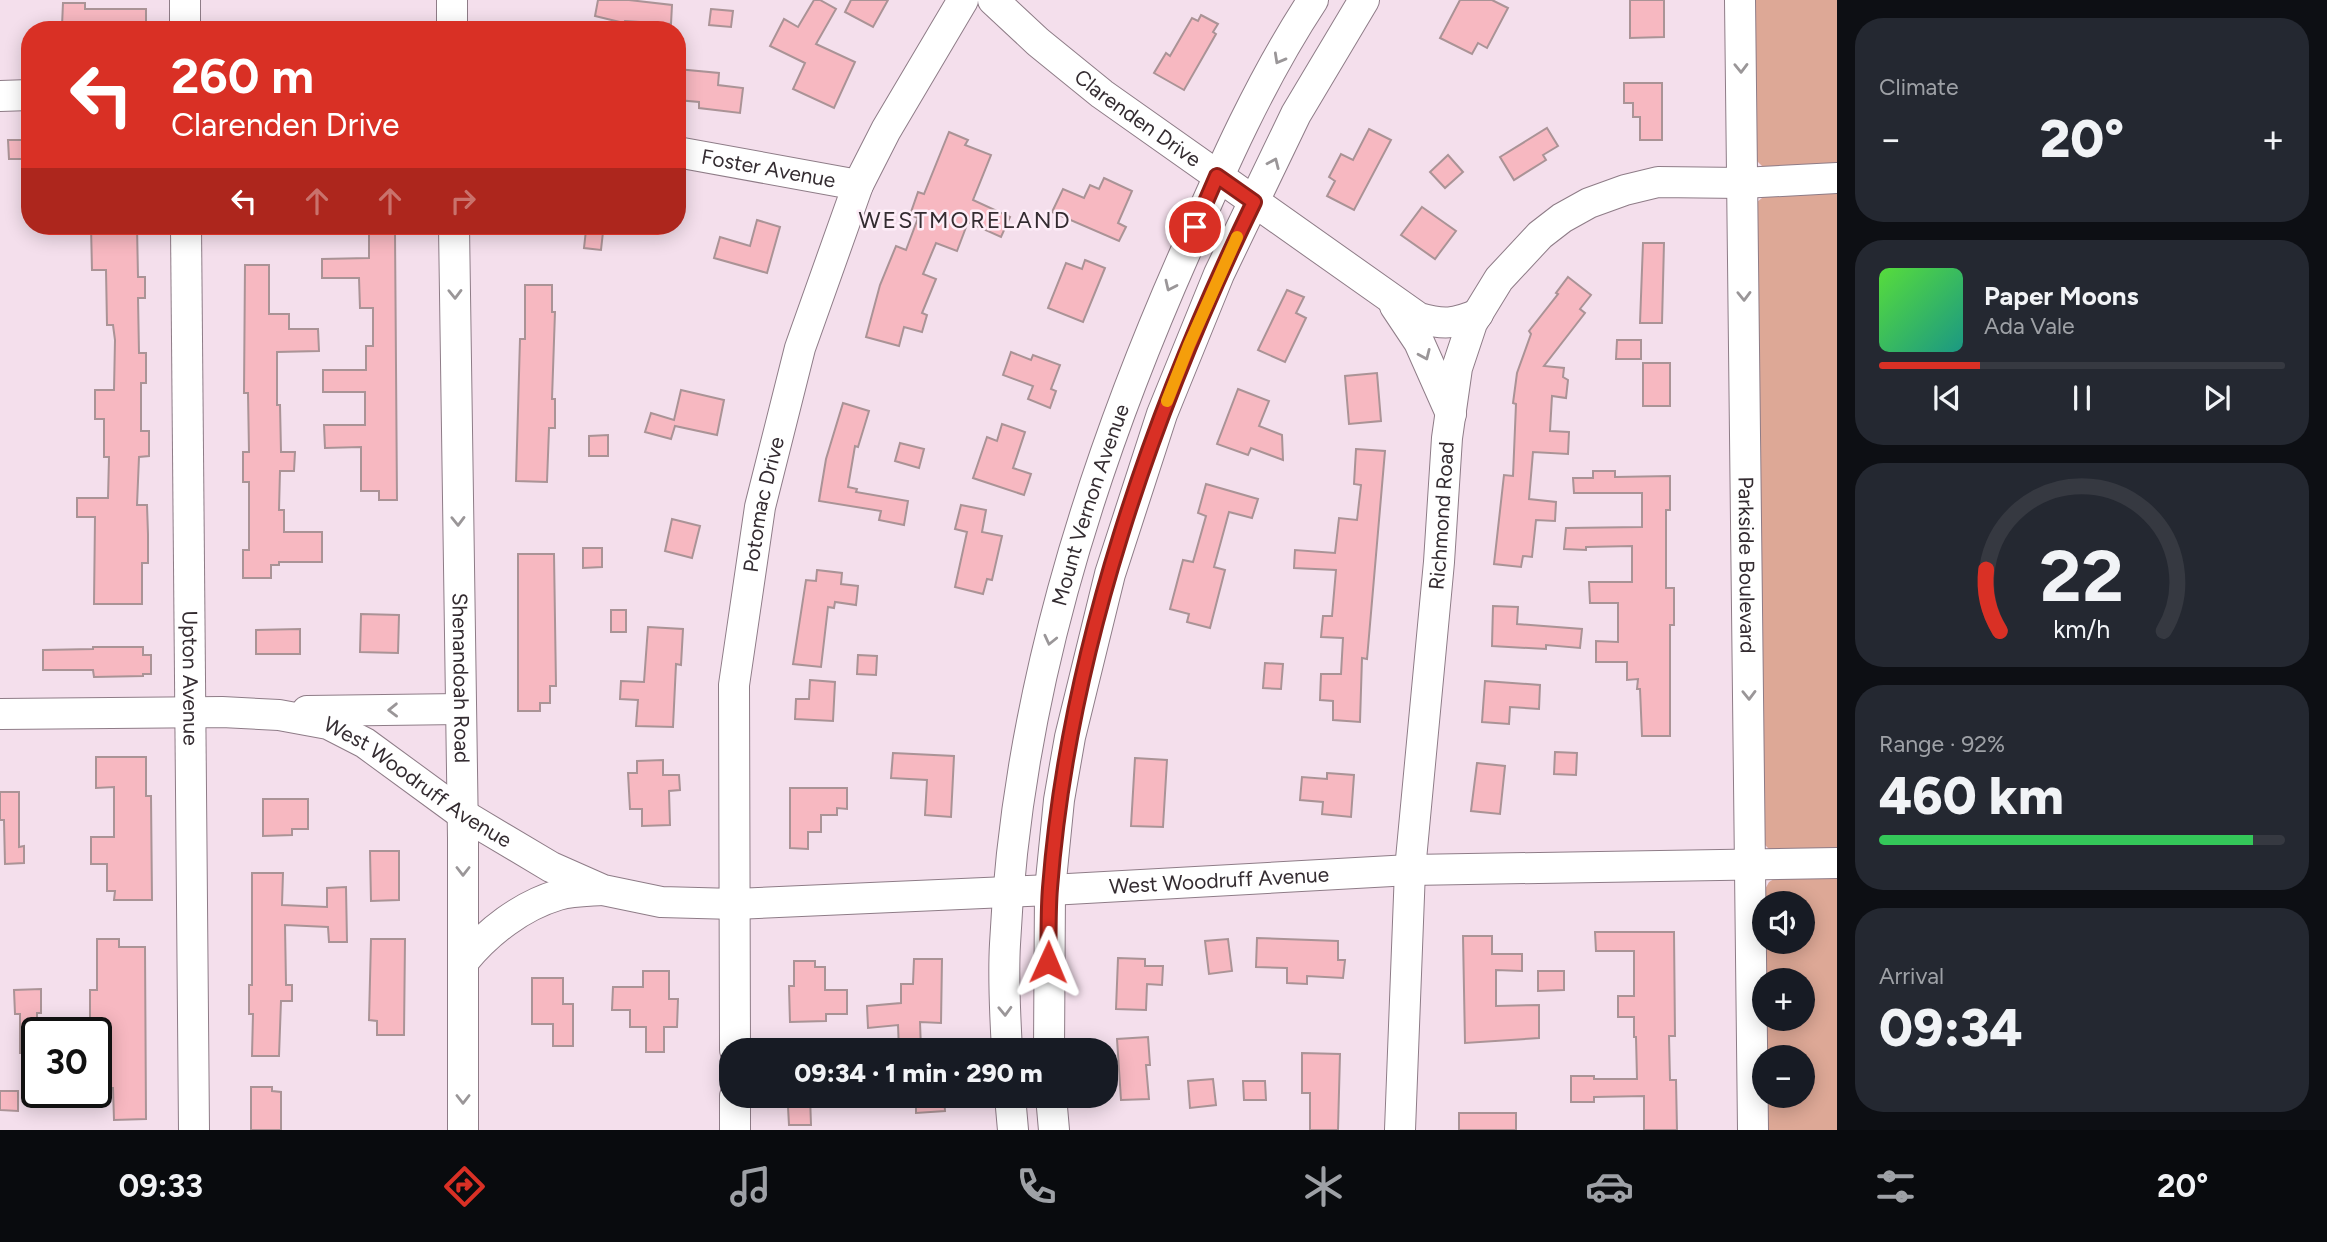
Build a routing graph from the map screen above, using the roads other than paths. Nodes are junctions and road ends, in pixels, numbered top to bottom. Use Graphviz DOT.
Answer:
graph roads {
  1 [pos="185,0"];
  2 [pos="452,0"];
  3 [pos="962,0"];
  4 [pos="993,0"];
  5 [pos="1313,0"];
  6 [pos="1364,0"];
  7 [pos="1740,0"];
  8 [pos="185,21"];
  9 [pos="452,21"];
  10 [pos="21,95"];
  11 [pos="0,96"];
  12 [pos="686,154"];
  13 [pos="1217,176"];
  14 [pos="1837,178"];
  15 [pos="1742,183"];
  16 [pos="858,185"];
  17 [pos="1254,202"];
  18 [pos="186,235"];
  19 [pos="454,235"];
  20 [pos="1391,300"];
  21 [pos="1478,314"];
  22 [pos="1451,414"];
  23 [pos="461,709"];
  24 [pos="222,712"];
  25 [pos="190,713"];
  26 [pos="0,714"];
  27 [pos="462,814"];
  28 [pos="1837,863"];
  29 [pos="1751,866"];
  30 [pos="1410,870"];
  31 [pos="603,890"];
  32 [pos="1050,890"];
  33 [pos="1009,892"];
  34 [pos="735,904"];
  35 [pos="464,961"];
  36 [pos="735,1038"];
  37 [pos="1007,1038"];
  38 [pos="1049,1038"];
  39 [pos="735,1108"];
  40 [pos="1011,1108"];
  41 [pos="1052,1108"];
  42 [pos="194,1130"];
  43 [pos="463,1130"];
  44 [pos="735,1130"];
  45 [pos="1013,1130"];
  46 [pos="1054,1130"];
  47 [pos="1400,1130"];
  48 [pos="1753,1130"];
  1 -- 8 [label="street"];
  2 -- 9 [label="street"];
  3 -- 16 [label="street, Potomac Drive"];
  4 -- 13 [label="street, Clarenden Drive"];
  5 -- 13 [label="street, Mount Vernon Avenue, one-way"];
  17 -- 6 [label="street, Mount Vernon Avenue, one-way"];
  7 -- 15 [label="street, Parkside Boulevard, one-way"];
  10 -- 11 [label="street"];
  12 -- 16 [label="street, Foster Avenue"];
  13 -- 17 [label="street, Clarenden Drive"];
  13 -- 33 [label="street, Mount Vernon Avenue, one-way"];
  14 -- 15 [label="street, Richmond Road"];
  15 -- 21 [label="street, Richmond Road"];
  15 -- 29 [label="street, Parkside Boulevard, one-way"];
  16 -- 34 [label="street, Potomac Drive"];
  17 -- 20 [label="street, Clarenden Drive"];
  17 -- 32 [label="street, Mount Vernon Avenue"];
  18 -- 25 [label="street, Upton Avenue"];
  19 -- 23 [label="street, Shenandoah Road, one-way"];
  20 -- 21 [label="street, Clarenden Drive"];
  20 -- 22 [label="street, Clarenden Drive, one-way"];
  21 -- 22 [label="street, Richmond Road"];
  22 -- 30 [label="street, Richmond Road"];
  23 -- 24 [label="street, West Woodruff Avenue, one-way"];
  23 -- 27 [label="street, Shenandoah Road"];
  24 -- 25 [label="street, West Woodruff Avenue"];
  24 -- 27 [label="street, West Woodruff Avenue"];
  25 -- 26 [label="street, West Woodruff Avenue"];
  25 -- 42 [label="street, Upton Avenue"];
  27 -- 31 [label="street, West Woodruff Avenue"];
  27 -- 35 [label="street, Shenandoah Road, one-way"];
  28 -- 29 [label="street, West Woodruff Avenue"];
  29 -- 30 [label="street, West Woodruff Avenue"];
  29 -- 48 [label="street, Parkside Boulevard"];
  30 -- 32 [label="street, West Woodruff Avenue"];
  30 -- 47 [label="street, Richmond Road"];
  31 -- 34 [label="street, West Woodruff Avenue"];
  31 -- 35 [label="street, West Woodruff Avenue"];
  32 -- 33 [label="street, West Woodruff Avenue"];
  32 -- 38 [label="street, Mount Vernon Avenue"];
  33 -- 34 [label="street, West Woodruff Avenue"];
  33 -- 37 [label="street, Mount Vernon Avenue, one-way"];
  34 -- 36 [label="street, Potomac Drive"];
  35 -- 43 [label="street, Shenandoah Road, one-way"];
  39 -- 44 [label="street"];
  40 -- 45 [label="street"];
  41 -- 46 [label="street"];
}
